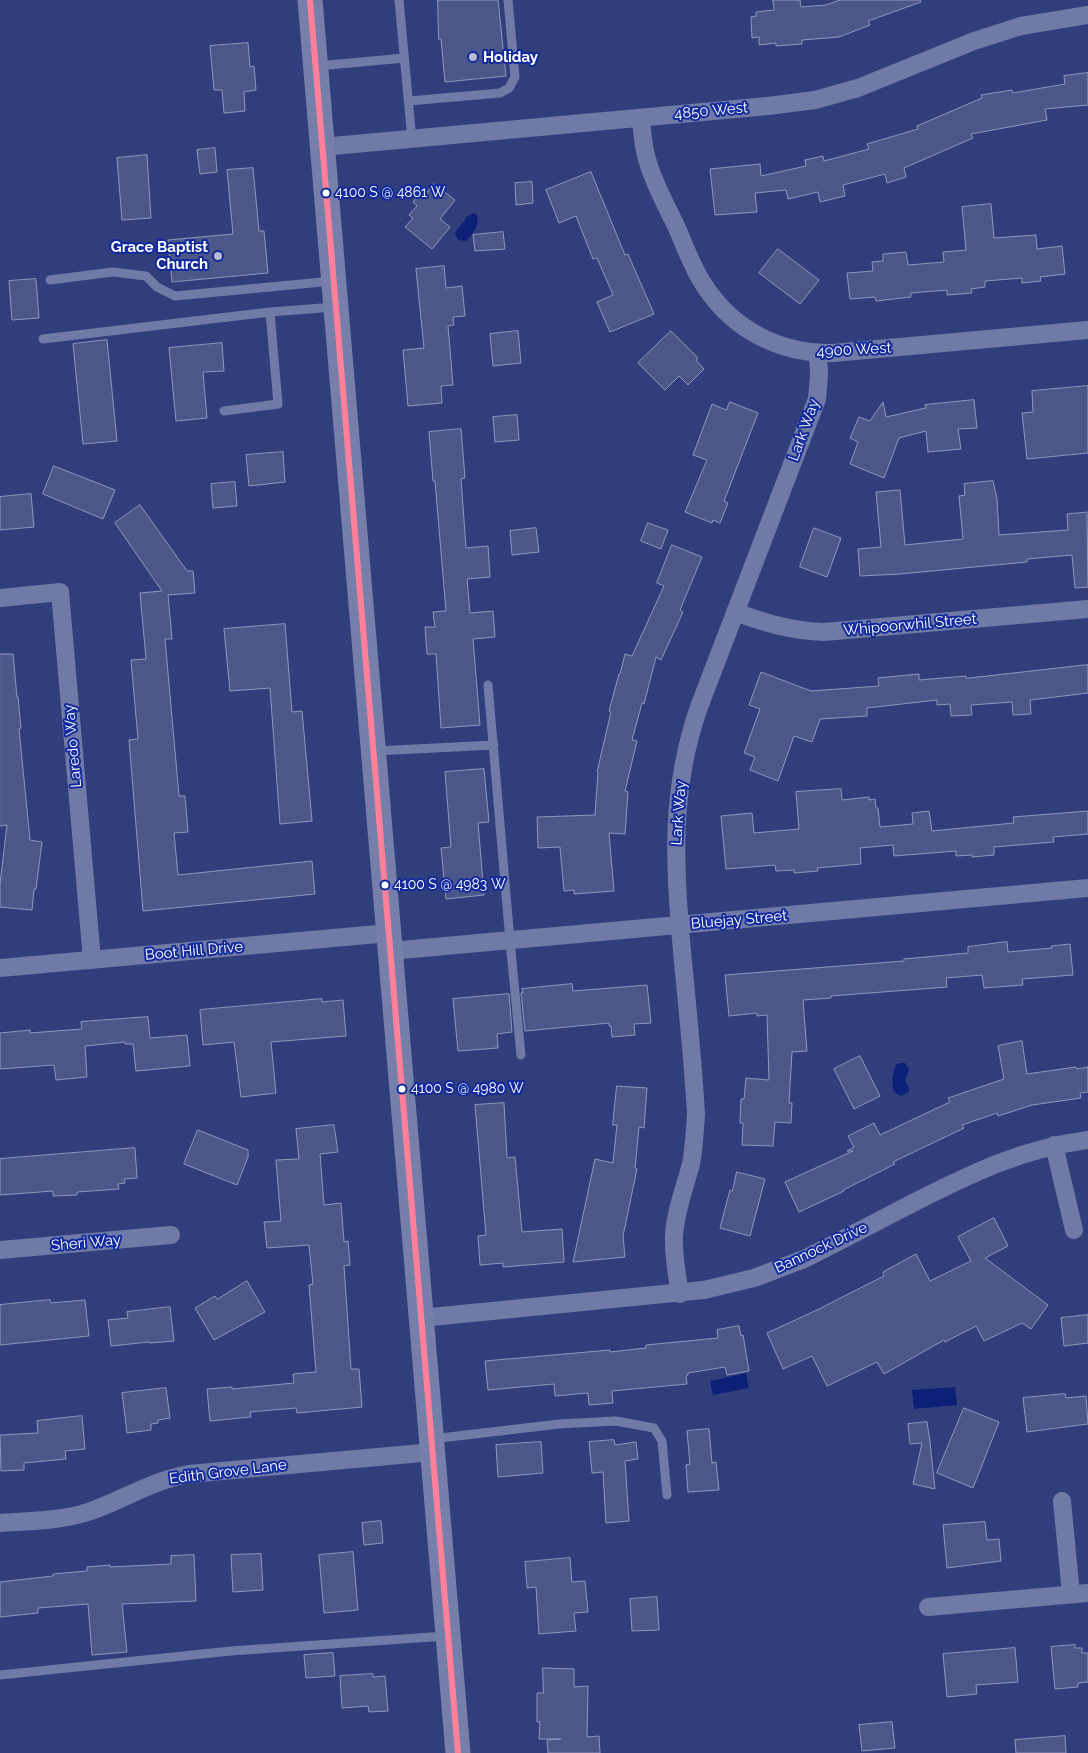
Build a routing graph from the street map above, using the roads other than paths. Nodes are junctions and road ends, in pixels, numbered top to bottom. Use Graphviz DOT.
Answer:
graph roads {
  1 [pos="310,0"];
  2 [pos="399,0"];
  3 [pos="508,0"];
  4 [pos="1088,15"];
  5 [pos="404,58"];
  6 [pos="315,66"];
  7 [pos="408,101"];
  8 [pos="640,118"];
  9 [pos="412,140"];
  10 [pos="322,147"];
  11 [pos="50,280"];
  12 [pos="334,281"];
  13 [pos="335,307"];
  14 [pos="270,312"];
  15 [pos="1088,330"];
  16 [pos="43,339"];
  17 [pos="818,353"];
  18 [pos="224,411"];
  19 [pos="0,598"];
  20 [pos="1088,609"];
  21 [pos="736,612"];
  22 [pos="488,685"];
  23 [pos="494,745"];
  24 [pos="373,751"];
  25 [pos="1088,888"];
  26 [pos="680,925"];
  27 [pos="510,940"];
  28 [pos="390,942"];
  29 [pos="92,960"];
  30 [pos="0,968"];
  31 [pos="521,1055"];
  32 [pos="1088,1140"];
  33 [pos="1054,1145"];
  34 [pos="1074,1230"];
  35 [pos="171,1235"];
  36 [pos="0,1250"];
  37 [pos="680,1294"];
  38 [pos="421,1318"];
  39 [pos="432,1445"];
  40 [pos="667,1495"];
  41 [pos="1062,1501"];
  42 [pos="0,1523"];
  43 [pos="1080,1593"];
  44 [pos="928,1607"];
  45 [pos="448,1636"];
  46 [pos="0,1675"];
  47 [pos="458,1753"];
  1 -- 6 [label="main road"];
  2 -- 5 [label="lane"];
  3 -- 7 [label="lane"];
  4 -- 8 [label="street, 4850 West"];
  5 -- 6 [label="lane"];
  5 -- 7 [label="lane"];
  6 -- 10 [label="main road"];
  7 -- 9 [label="lane"];
  8 -- 9 [label="street, 4850 West"];
  8 -- 17 [label="street, 4900 West"];
  9 -- 10 [label="street, 4850 West"];
  10 -- 12 [label="main road"];
  11 -- 12 [label="lane"];
  12 -- 13 [label="main road"];
  13 -- 14 [label="lane"];
  13 -- 24 [label="main road"];
  14 -- 16 [label="lane"];
  14 -- 18 [label="lane"];
  15 -- 17 [label="street, 4900 West"];
  17 -- 21 [label="street, Lark Way"];
  19 -- 29 [label="street, Laredo Way"];
  20 -- 21 [label="street, Whipoorwhil Street"];
  21 -- 26 [label="street, Lark Way"];
  22 -- 23 [label="lane"];
  23 -- 24 [label="lane"];
  23 -- 27 [label="lane"];
  24 -- 28 [label="main road"];
  25 -- 26 [label="street, Bluejay Street"];
  26 -- 27 [label="street, Bluejay Street"];
  26 -- 37 [label="street, Lark Way"];
  27 -- 28 [label="street, Bluejay Street"];
  27 -- 31 [label="lane"];
  28 -- 29 [label="street, Boot Hill Drive"];
  28 -- 38 [label="main road"];
  29 -- 30 [label="street, Boot Hill Drive"];
  32 -- 33 [label="street, Bannock Drive"];
  33 -- 34 [label="street"];
  33 -- 37 [label="street, Bannock Drive"];
  35 -- 36 [label="street, Sheri Way"];
  37 -- 38 [label="street, Bannock Drive"];
  38 -- 39 [label="main road"];
  39 -- 40 [label="lane"];
  39 -- 42 [label="street, Edith Grove Lane"];
  39 -- 45 [label="main road"];
  41 -- 43 [label="street"];
  43 -- 44 [label="street"];
  45 -- 46 [label="lane"];
  45 -- 47 [label="main road"];
}
